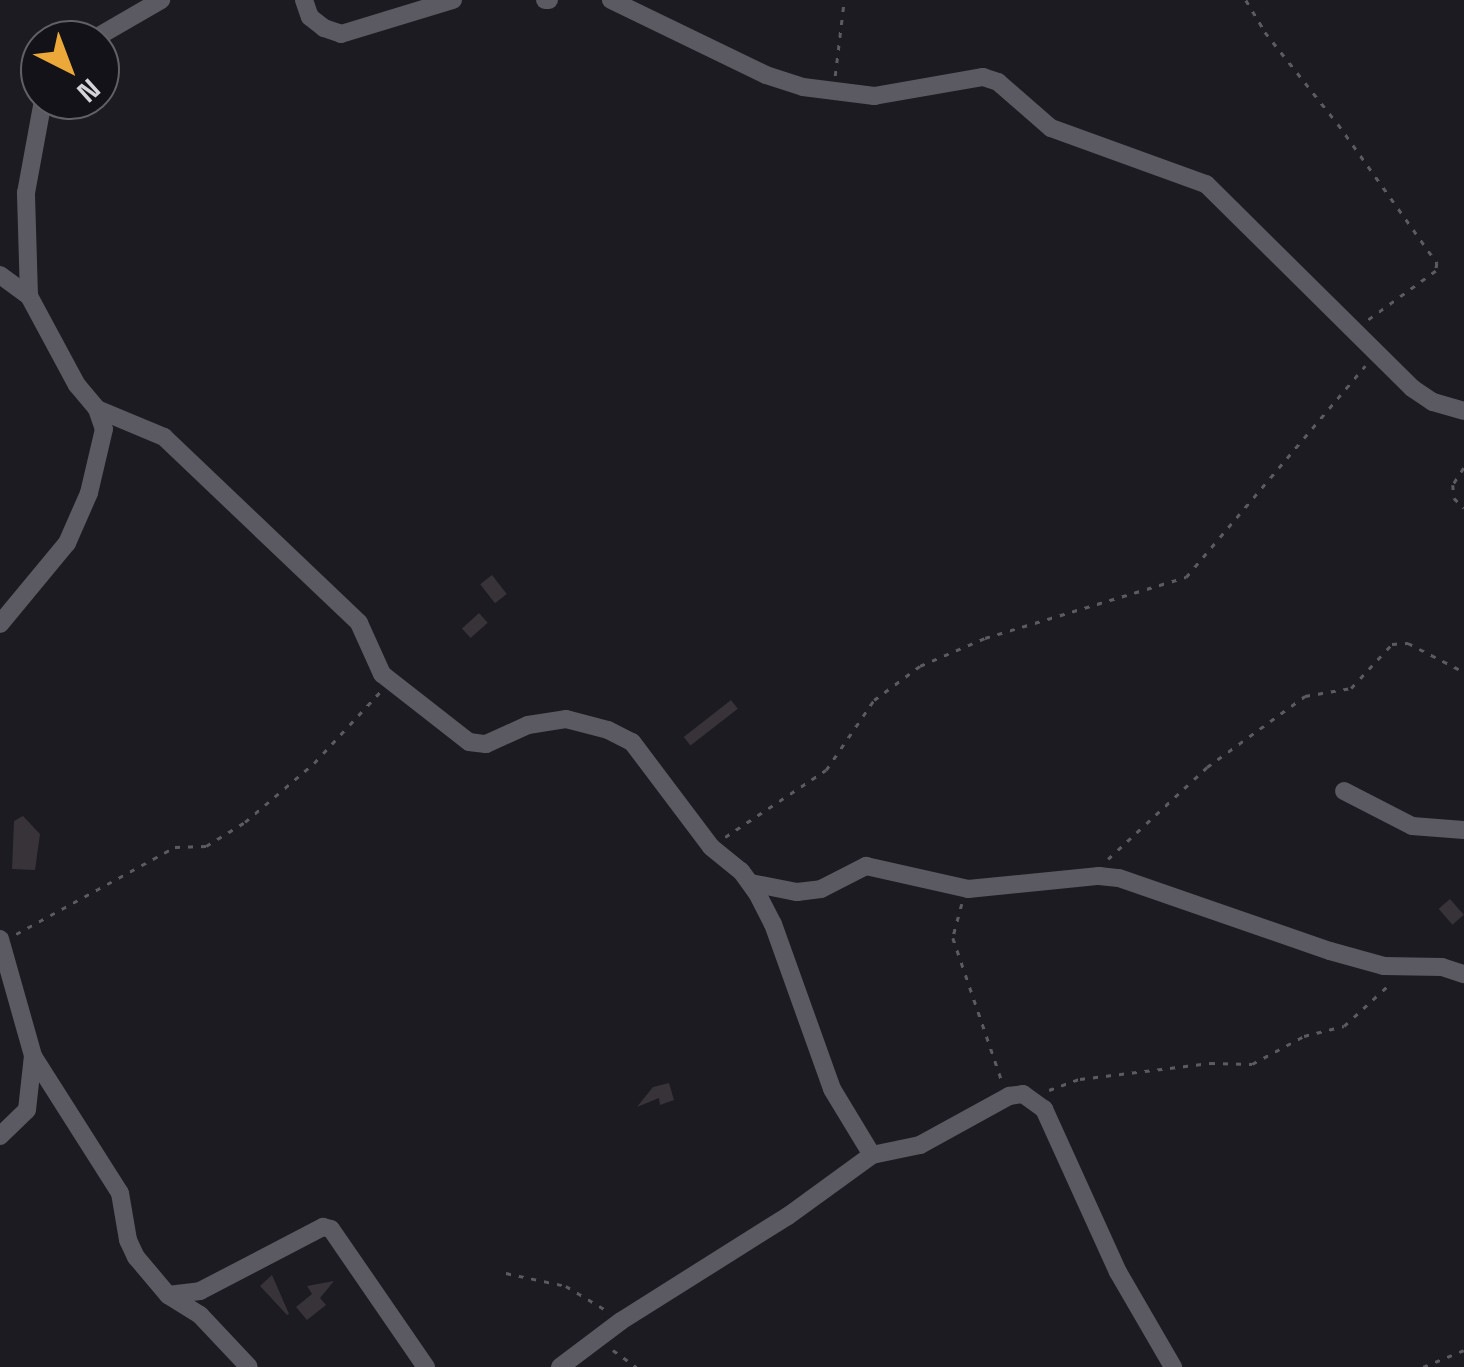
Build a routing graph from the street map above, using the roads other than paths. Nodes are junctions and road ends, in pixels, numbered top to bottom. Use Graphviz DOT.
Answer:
graph roads {
  1 [pos="161,0"];
  2 [pos="304,0"];
  3 [pos="453,0"];
  4 [pos="611,0"];
  5 [pos="120,24"];
  6 [pos="40,120"];
  7 [pos="0,275"];
  8 [pos="29,296"];
  9 [pos="98,410"];
  10 [pos="1464,411"];
  11 [pos="0,624"];
  12 [pos="1344,791"];
  13 [pos="1464,830"];
  14 [pos="751,882"];
  15 [pos="0,940"];
  16 [pos="1464,974"];
  17 [pos="33,1056"];
  18 [pos="0,1136"];
  19 [pos="872,1156"];
  20 [pos="168,1295"];
  21 [pos="249,1367"];
  22 [pos="426,1367"];
  23 [pos="560,1367"];
  24 [pos="1173,1367"];
  1 -- 5 [label="street"];
  2 -- 3 [label="street"];
  4 -- 10 [label="street"];
  6 -- 8 [label="street"];
  7 -- 8 [label="street"];
  8 -- 9 [label="street"];
  9 -- 11 [label="street"];
  9 -- 14 [label="street"];
  12 -- 13 [label="street"];
  14 -- 16 [label="street"];
  14 -- 19 [label="street"];
  15 -- 17 [label="street"];
  17 -- 18 [label="street"];
  17 -- 20 [label="street"];
  19 -- 23 [label="street"];
  19 -- 24 [label="street"];
  20 -- 21 [label="street"];
  20 -- 22 [label="street"];
}
